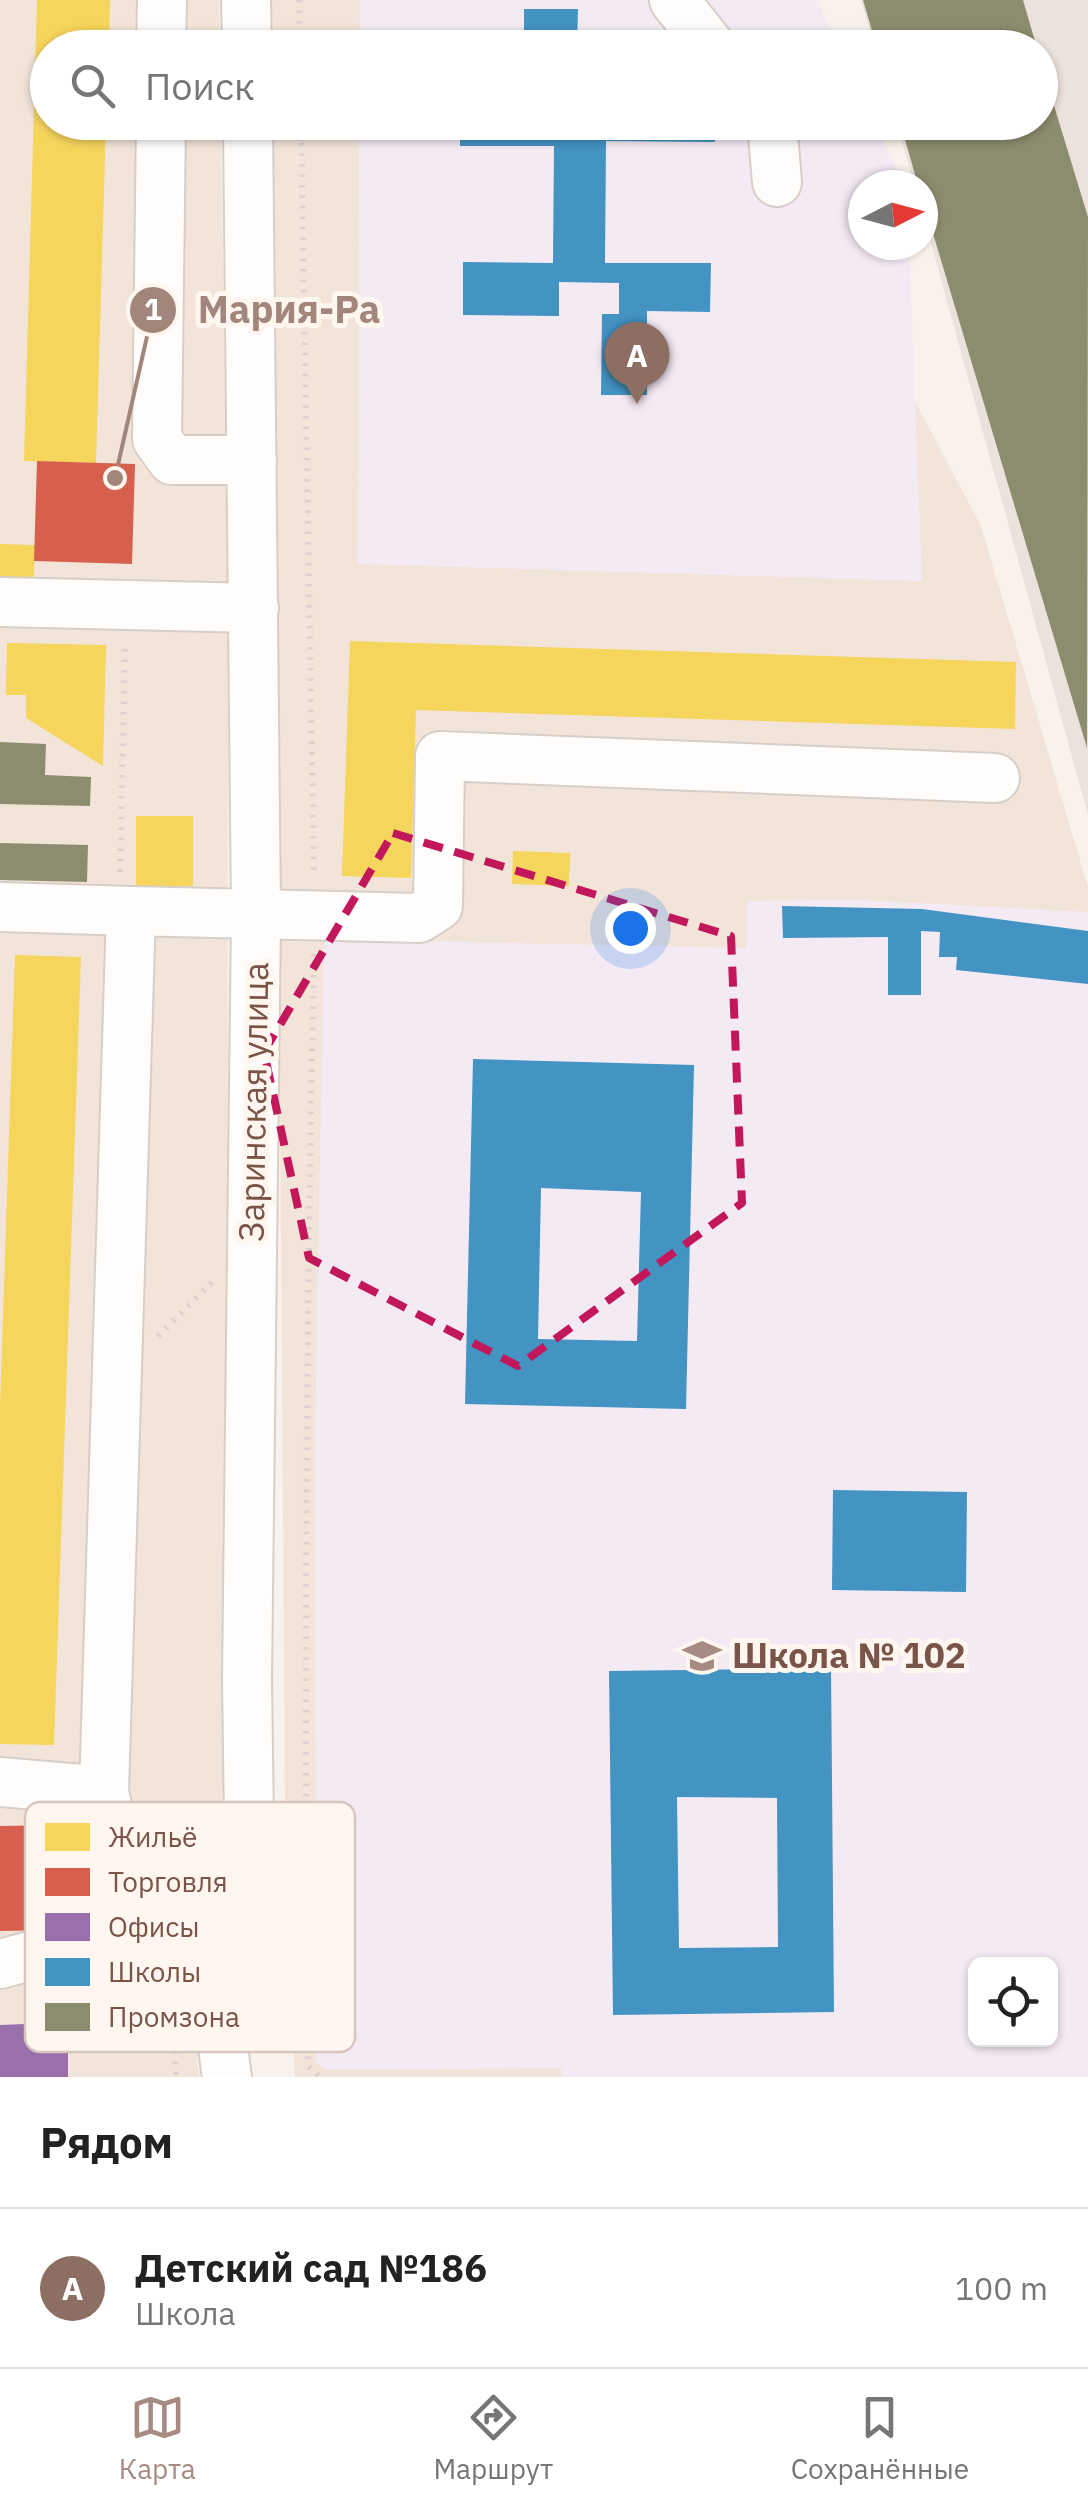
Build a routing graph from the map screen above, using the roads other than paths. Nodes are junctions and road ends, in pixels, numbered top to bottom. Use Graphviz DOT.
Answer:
graph roads {
  1 [pos="162,0"];
  2 [pos="246,0"];
  3 [pos="674,0"];
  4 [pos="162,30"];
  5 [pos="247,30"];
  6 [pos="698,30"];
  7 [pos="161,140"];
  8 [pos="248,140"];
  9 [pos="774,140"];
  10 [pos="777,182"];
  11 [pos="252,460"];
  12 [pos="0,602"];
  13 [pos="254,608"];
  14 [pos="995,778"];
  15 [pos="0,907"];
  16 [pos="132,911"];
  17 [pos="256,915"];
  18 [pos="0,1782"];
  19 [pos="104,1790"];
  20 [pos="106,1802"];
  21 [pos="249,1802"];
  22 [pos="25,1957"];
  23 [pos="0,1964"];
  24 [pos="223,2052"];
  25 [pos="227,2077"];
  1 -- 4 [label="street"];
  2 -- 5 [label="street"];
  3 -- 6 [label="street"];
  7 -- 11 [label="street"];
  8 -- 11 [label="street, Заринская улица"];
  9 -- 10 [label="street"];
  11 -- 13 [label="street, Заринская улица"];
  12 -- 13 [label="street"];
  13 -- 17 [label="street, Заринская улица"];
  14 -- 17 [label="street"];
  15 -- 16 [label="street"];
  16 -- 17 [label="street"];
  16 -- 19 [label="street"];
  17 -- 21 [label="street, Заринская улица"];
  18 -- 19 [label="street"];
  19 -- 20 [label="street"];
  22 -- 23 [label="street"];
  24 -- 25 [label="street, Заринская улица"];
}
